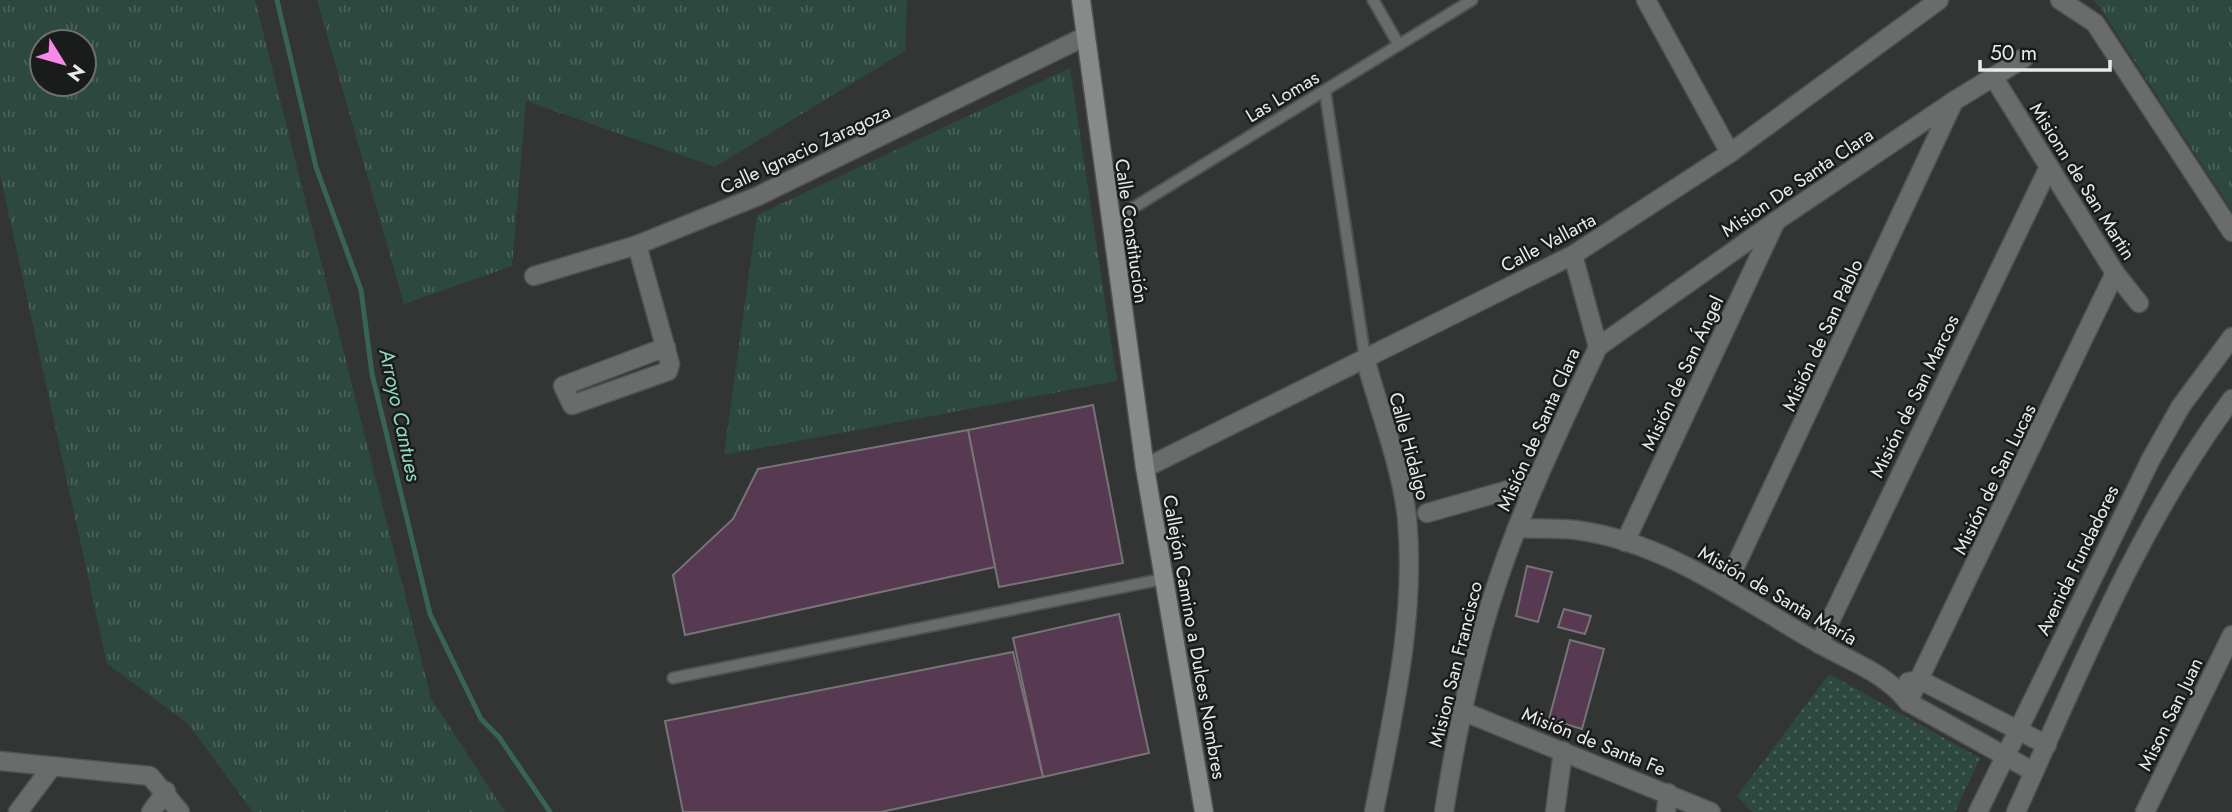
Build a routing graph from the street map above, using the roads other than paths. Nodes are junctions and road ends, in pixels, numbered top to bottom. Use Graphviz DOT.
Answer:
graph roads {
  1 [pos="1081,0"];
  2 [pos="1373,0"];
  3 [pos="1472,0"];
  4 [pos="1646,0"];
  5 [pos="1939,0"];
  6 [pos="2060,0"];
  7 [pos="1084,37"];
  8 [pos="1399,45"];
  9 [pos="2024,58"];
  10 [pos="1994,78"];
  11 [pos="1325,91"];
  12 [pos="1954,101"];
  13 [pos="1730,153"];
  14 [pos="2049,167"];
  15 [pos="1776,221"];
  16 [pos="1110,222"];
  17 [pos="2232,232"];
  18 [pos="637,245"];
  19 [pos="1573,256"];
  20 [pos="2115,273"];
  21 [pos="534,275"];
  22 [pos="2139,303"];
  23 [pos="2232,337"];
  24 [pos="1598,346"];
  25 [pos="666,348"];
  26 [pos="1365,358"];
  27 [pos="2232,399"];
  28 [pos="1144,468"];
  29 [pos="1536,482"];
  30 [pos="1427,513"];
  31 [pos="1517,528"];
  32 [pos="1625,542"];
  33 [pos="1164,579"];
  34 [pos="1726,586"];
  35 [pos="2232,635"];
  36 [pos="1819,644"];
  37 [pos="673,678"];
  38 [pos="1920,680"];
  39 [pos="1894,683"];
  40 [pos="1908,702"];
  41 [pos="1462,711"];
  42 [pos="2016,729"];
  43 [pos="2047,745"];
  44 [pos="1563,751"];
  45 [pos="2004,755"];
  46 [pos="0,761"];
  47 [pos="51,768"];
  48 [pos="2034,772"];
  49 [pos="166,791"];
  50 [pos="1668,793"];
  51 [pos="18,812"];
  52 [pos="151,812"];
  53 [pos="180,812"];
  54 [pos="1204,812"];
  55 [pos="1374,812"];
  56 [pos="1444,812"];
  57 [pos="1555,812"];
  58 [pos="1666,812"];
  59 [pos="1711,812"];
  60 [pos="1978,812"];
  61 [pos="2016,812"];
  62 [pos="2144,812"];
  1 -- 7 [label="main road, Calle Constitución"];
  2 -- 8 [label="lane"];
  3 -- 8 [label="lane, Las Lomas"];
  4 -- 13 [label="street"];
  5 -- 13 [label="street, Calle Vallarta"];
  6 -- 17 [label="street"];
  7 -- 16 [label="main road, Calle Constitución"];
  7 -- 18 [label="street, Calle Ignacio Zaragoza"];
  8 -- 11 [label="lane, Las Lomas"];
  9 -- 10 [label="street, Mision De Santa Clara"];
  10 -- 12 [label="street, Mision De Santa Clara"];
  10 -- 14 [label="street, Misionn de San Martin"];
  11 -- 16 [label="lane, Las Lomas"];
  11 -- 26 [label="lane, Calle Hidalgo"];
  12 -- 15 [label="street, Mision De Santa Clara"];
  12 -- 34 [label="street, Misión de San Pablo"];
  13 -- 19 [label="street, Calle Vallarta"];
  14 -- 20 [label="street, Misionn de San Martin"];
  14 -- 36 [label="street, Misión de San Marcos"];
  15 -- 24 [label="street, Mision De Santa Clara"];
  15 -- 32 [label="street, Misión de San Ángel"];
  16 -- 28 [label="main road, Calle Constitución"];
  18 -- 21 [label="street, Calle Ignacio Zaragoza"];
  18 -- 25 [label="street"];
  19 -- 24 [label="street"];
  19 -- 26 [label="street, Calle Vallarta"];
  20 -- 22 [label="street, Misionn de San Martin"];
  20 -- 38 [label="street, Misión de San Lucas"];
  23 -- 42 [label="street, Avenida Fundadores"];
  24 -- 29 [label="street, Misión de Santa Clara"];
  25 -- 25 [label="street"];
  26 -- 28 [label="street, Calle Vallarta"];
  26 -- 55 [label="street, Calle Hidalgo"];
  27 -- 43 [label="street"];
  28 -- 33 [label="main road, Callejón Camino a Dulces Nombres"];
  29 -- 30 [label="street"];
  29 -- 31 [label="street, Misión de Santa Clara"];
  31 -- 32 [label="street, Misión de Santa María"];
  31 -- 41 [label="street, Mision San Francisco"];
  32 -- 34 [label="street, Misión de Santa María"];
  33 -- 37 [label="lane"];
  33 -- 54 [label="main road, Callejón Camino a Dulces Nombres"];
  34 -- 36 [label="street, Misión de Santa María"];
  35 -- 62 [label="street, Mison San Juan"];
  36 -- 39 [label="street, Misión de Santa María"];
  38 -- 39 [label="street"];
  38 -- 40 [label="street, Misión de San Lucas"];
  38 -- 42 [label="street"];
  39 -- 40 [label="street"];
  40 -- 45 [label="street"];
  41 -- 44 [label="street, Misión de Santa Fe"];
  41 -- 56 [label="street, Mision San Francisco"];
  42 -- 43 [label="street"];
  42 -- 45 [label="street, Avenida Fundadores"];
  43 -- 48 [label="street"];
  44 -- 50 [label="street, Misión de Santa Fe"];
  44 -- 57 [label="street"];
  45 -- 48 [label="street"];
  45 -- 60 [label="street, Avenida Fundadores"];
  46 -- 47 [label="street"];
  47 -- 49 [label="street"];
  47 -- 51 [label="street"];
  48 -- 61 [label="street"];
  49 -- 52 [label="street"];
  49 -- 53 [label="street"];
  50 -- 58 [label="street"];
  50 -- 59 [label="street, Misión de Santa Fe"];
}
